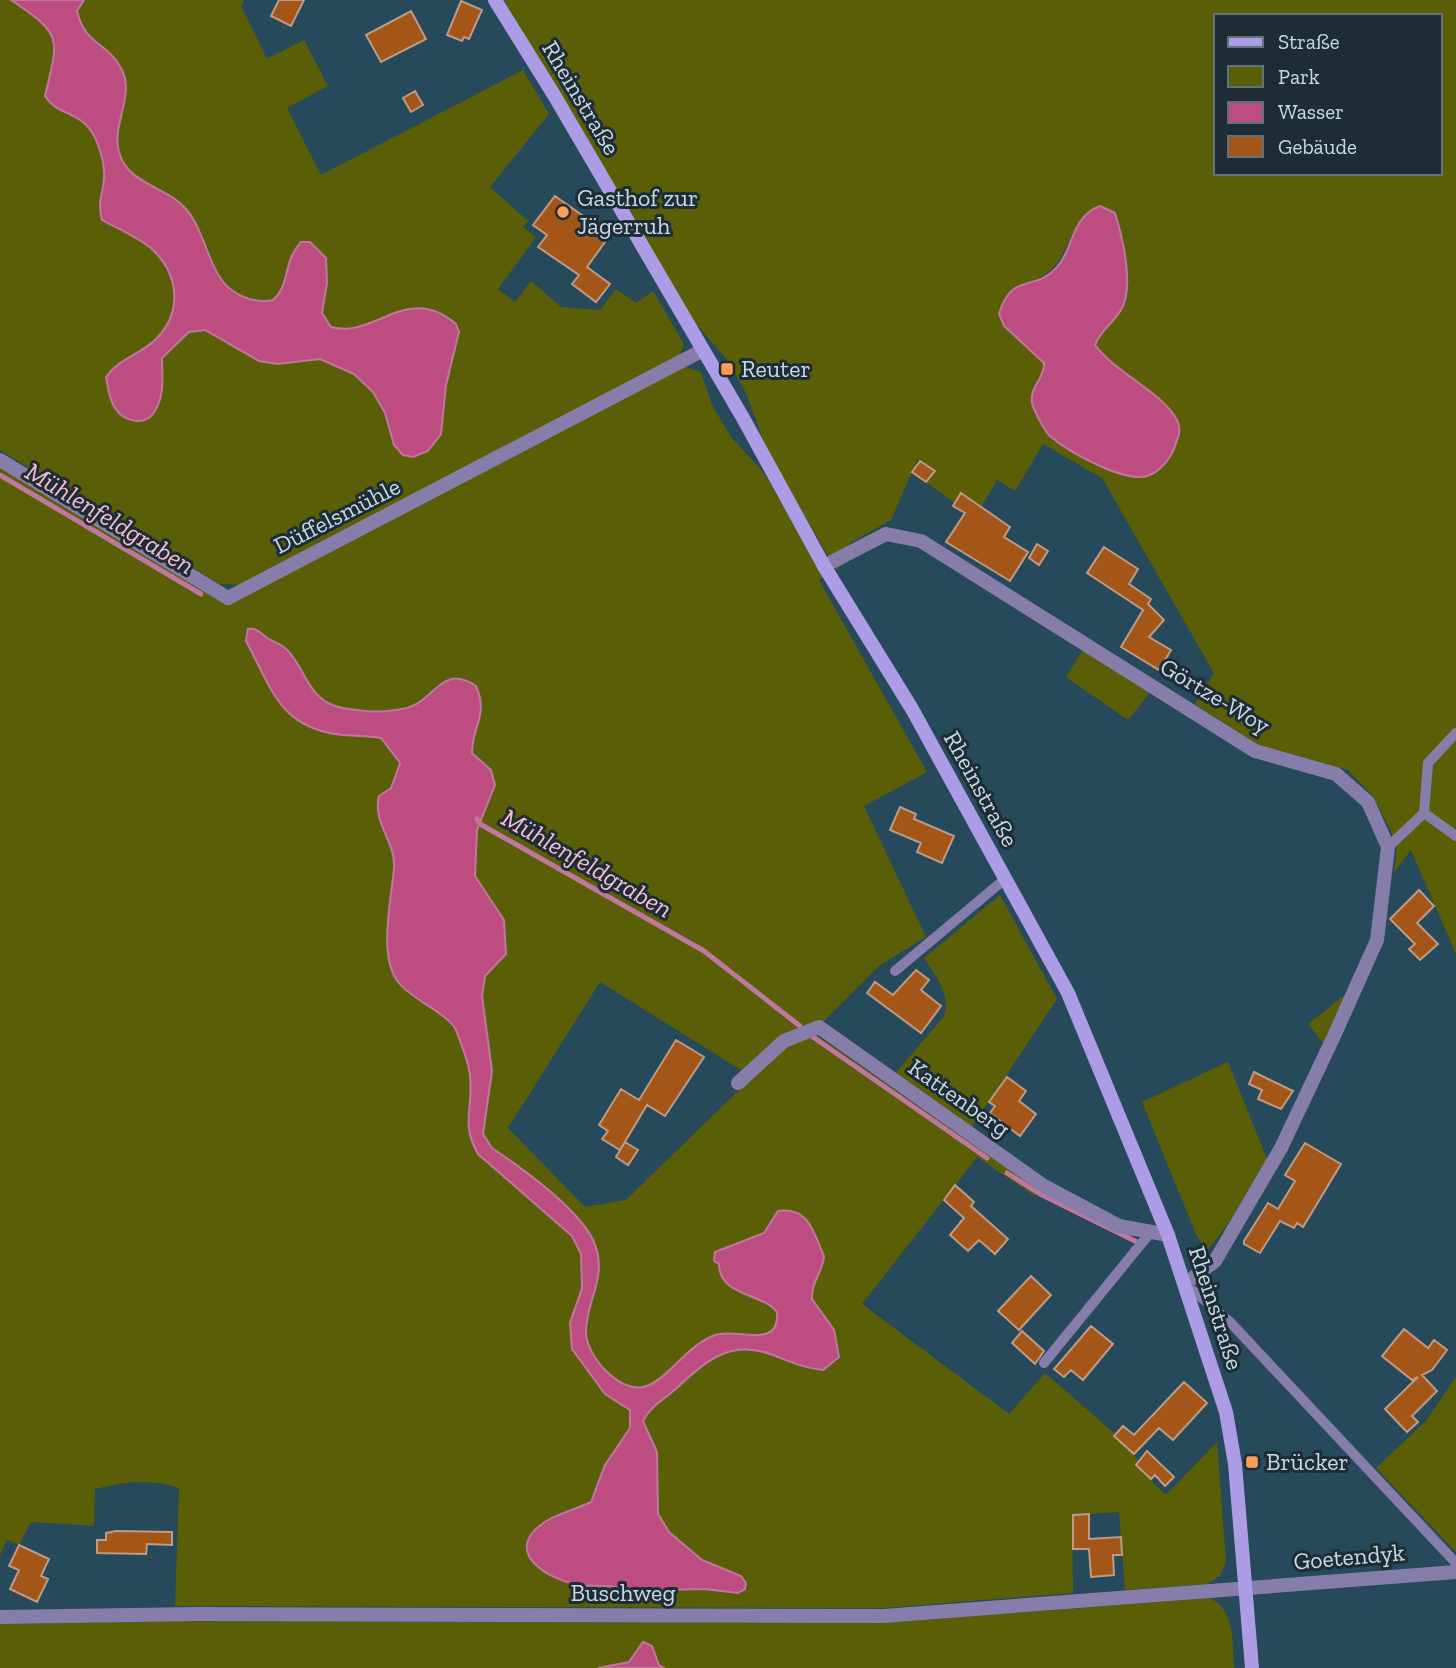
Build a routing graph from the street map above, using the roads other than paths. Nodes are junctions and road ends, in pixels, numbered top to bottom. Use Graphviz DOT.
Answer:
graph roads {
  1 [pos="495,0"];
  2 [pos="703,350"];
  3 [pos="0,460"];
  4 [pos="824,566"];
  5 [pos="1456,733"];
  6 [pos="1424,813"];
  7 [pos="1456,836"];
  8 [pos="1388,847"];
  9 [pos="1005,879"];
  10 [pos="895,971"];
  11 [pos="738,1083"];
  12 [pos="1150,1233"];
  13 [pos="1168,1235"];
  14 [pos="1185,1284"];
  15 [pos="1044,1363"];
  16 [pos="1456,1563"];
  17 [pos="1456,1572"];
  18 [pos="1245,1588"];
  19 [pos="0,1617"];
  20 [pos="1252,1668"];
  1 -- 2 [label="main road, Rheinstraße"];
  2 -- 3 [label="street, Düffelsmühle"];
  2 -- 4 [label="main road, Rheinstraße"];
  4 -- 8 [label="street, Görtze-Woy"];
  4 -- 9 [label="main road, Rheinstraße"];
  5 -- 6 [label="lane"];
  6 -- 7 [label="lane"];
  6 -- 8 [label="lane"];
  8 -- 14 [label="street"];
  9 -- 10 [label="lane"];
  9 -- 13 [label="main road, Rheinstraße"];
  11 -- 12 [label="street, Kattenberg"];
  12 -- 13 [label="street, Kattenberg"];
  12 -- 15 [label="lane"];
  13 -- 14 [label="main road, Rheinstraße"];
  14 -- 16 [label="lane"];
  14 -- 18 [label="main road, Rheinstraße"];
  17 -- 18 [label="street, Goetendyk"];
  18 -- 19 [label="street, Buschweg"];
  18 -- 20 [label="main road, Rheinstraße"];
}
